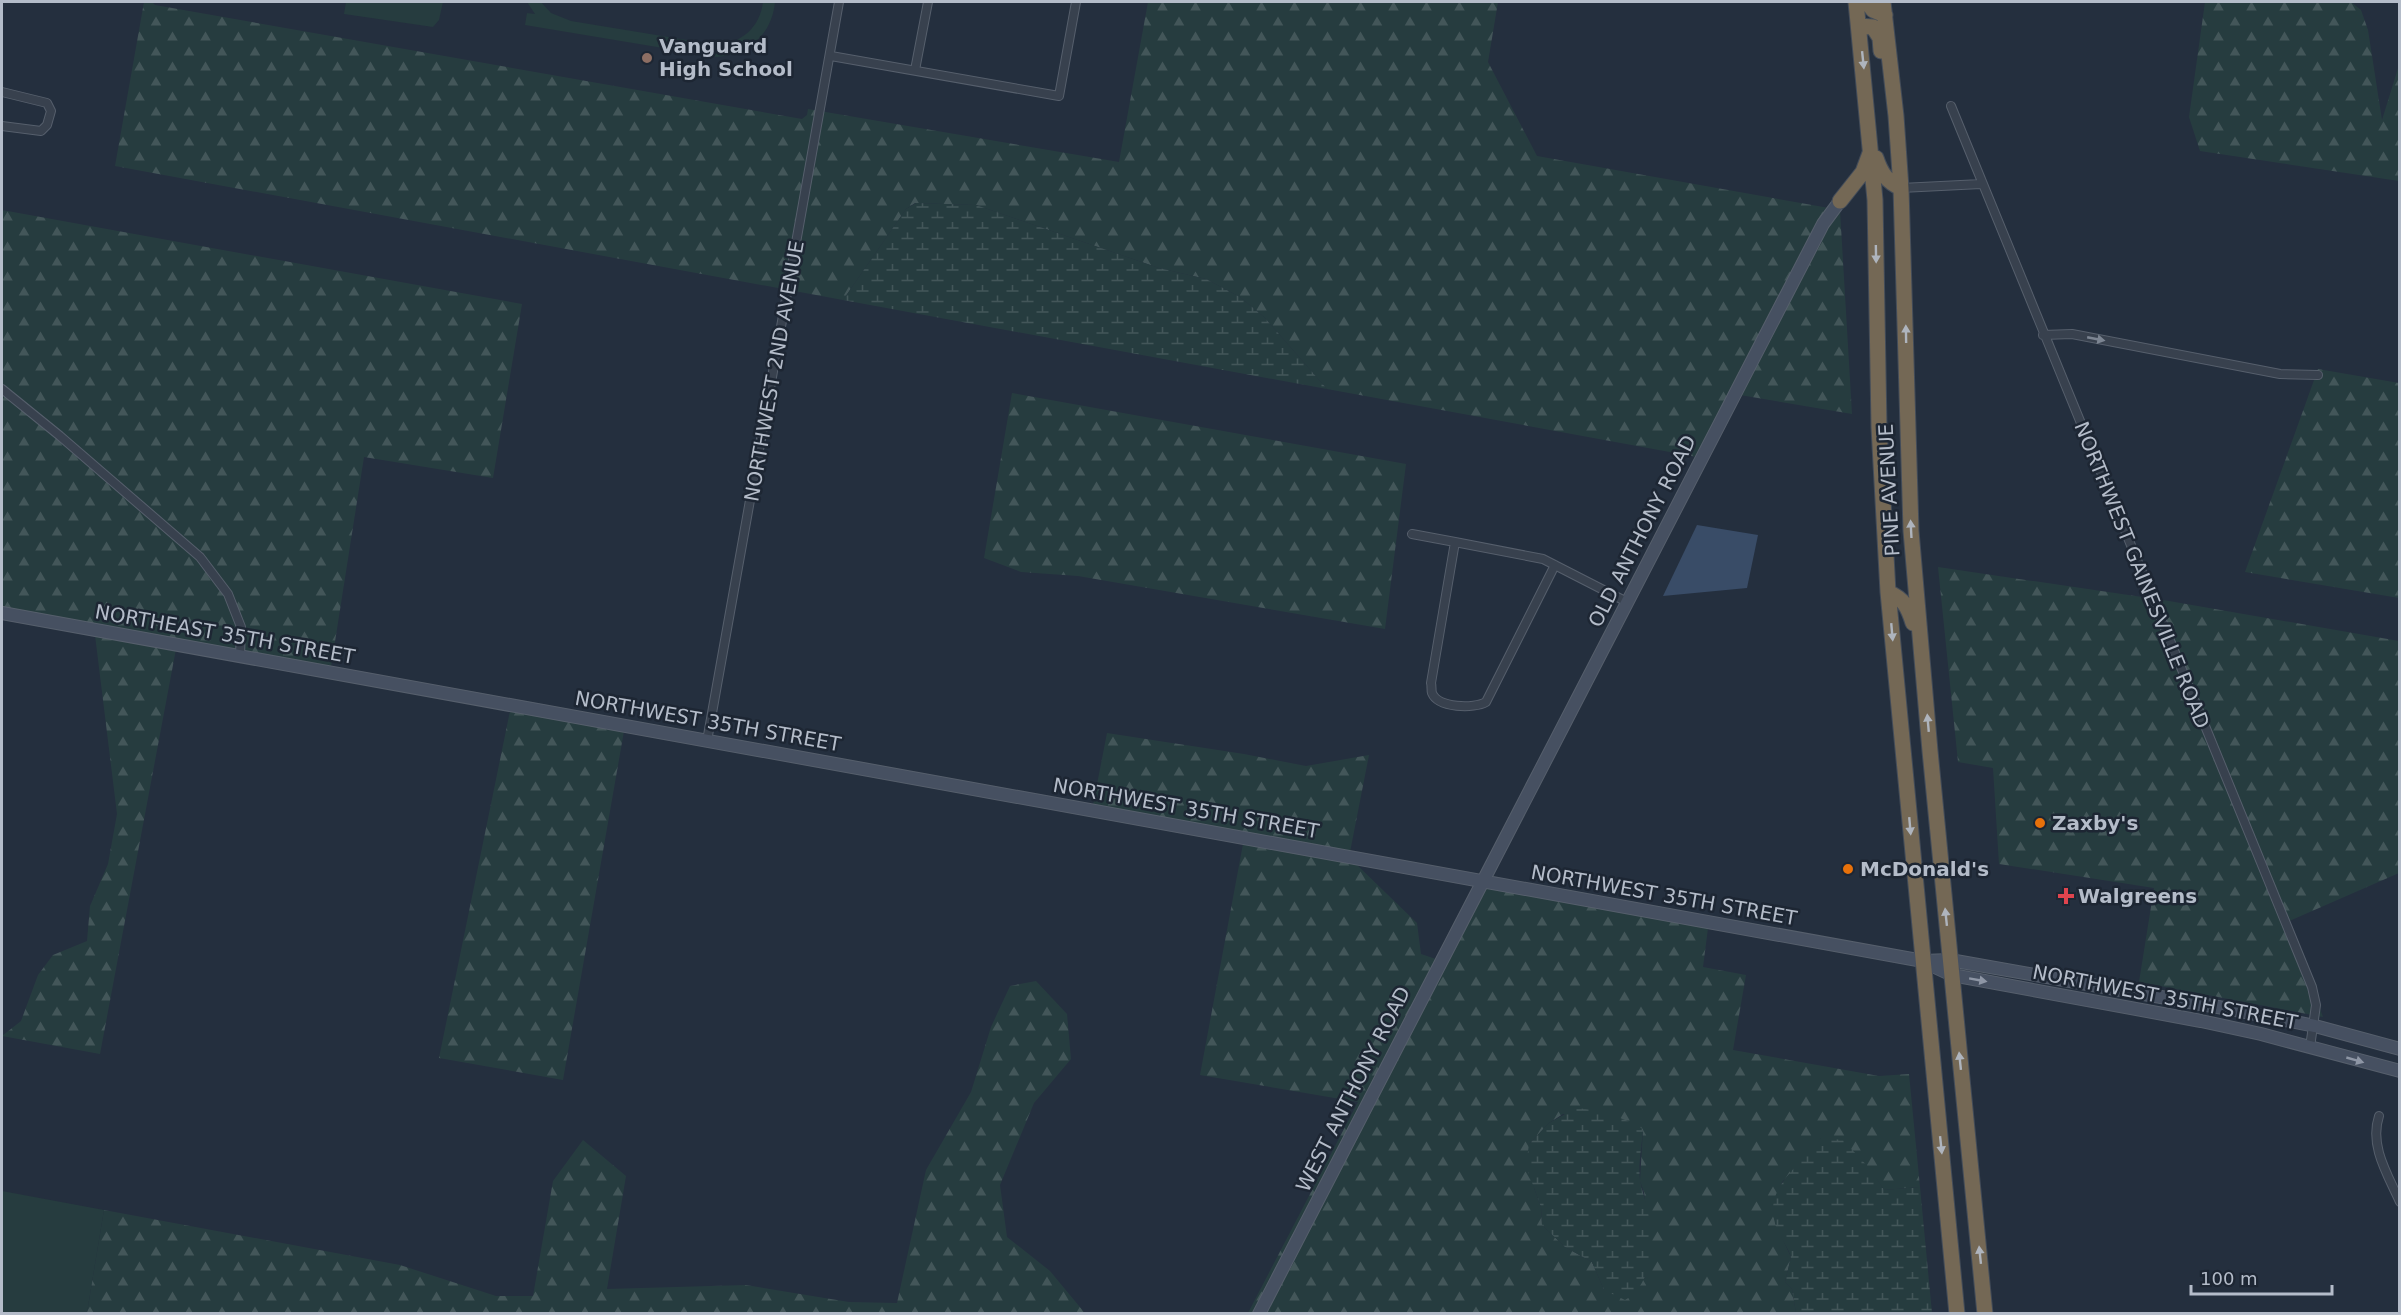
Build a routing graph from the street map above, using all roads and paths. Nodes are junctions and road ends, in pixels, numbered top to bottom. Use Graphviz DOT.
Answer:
graph roads {
  1 [pos="839,2"];
  2 [pos="928,2"];
  3 [pos="1076,2"];
  4 [pos="1856,2"];
  5 [pos="1867,2"];
  6 [pos="1884,8"];
  7 [pos="1859,26"];
  8 [pos="831,56"];
  9 [pos="915,70"];
  10 [pos="2,92"];
  11 [pos="1951,106"];
  12 [pos="1896,116"];
  13 [pos="2,126"];
  14 [pos="1872,147"];
  15 [pos="1981,184"];
  16 [pos="1901,188"];
  17 [pos="1875,200"];
  18 [pos="1840,201"];
  19 [pos="2043,335"];
  20 [pos="2318,375"];
  21 [pos="2,389"];
  22 [pos="1412,534"];
  23 [pos="1455,542"];
  24 [pos="1555,565"];
  25 [pos="1888,592"];
  26 [pos="1627,602"];
  27 [pos="2,613"];
  28 [pos="1920,646"];
  29 [pos="240,656"];
  30 [pos="442,693"];
  31 [pos="707,741"];
  32 [pos="1482,882"];
  33 [pos="1923,961"];
  34 [pos="1951,968"];
  35 [pos="2314,1026"];
  36 [pos="2310,1047"];
  37 [pos="2400,1049"];
  38 [pos="2400,1071"];
  39 [pos="2379,1116"];
  40 [pos="2400,1202"];
  41 [pos="1259,1314"];
  42 [pos="1957,1314"];
  43 [pos="1985,1314"];
  1 -- 8 [label="street, NORTHWEST 2ND AVENUE"];
  2 -- 9 [label="street"];
  3 -- 9 [label="street"];
  4 -- 7 [label="highway, PINE AVENUE"];
  5 -- 6 [label="highway"];
  6 -- 12 [label="highway, PINE AVENUE"];
  7 -- 12 [label="highway"];
  7 -- 14 [label="highway, PINE AVENUE, one-way"];
  8 -- 9 [label="street"];
  8 -- 31 [label="street, NORTHWEST 2ND AVENUE"];
  10 -- 13 [label="street"];
  11 -- 15 [label="street, NORTHWEST GAINESVILLE ROAD"];
  12 -- 16 [label="highway, PINE AVENUE"];
  14 -- 16 [label="highway"];
  14 -- 17 [label="highway, PINE AVENUE"];
  14 -- 18 [label="highway"];
  15 -- 16 [label="street"];
  15 -- 19 [label="street, NORTHWEST GAINESVILLE ROAD"];
  28 -- 16 [label="highway, PINE AVENUE, one-way"];
  17 -- 18 [label="highway"];
  17 -- 25 [label="highway, PINE AVENUE, one-way"];
  18 -- 26 [label="street, OLD ANTHONY ROAD"];
  19 -- 20 [label="street, one-way"];
  19 -- 35 [label="street, NORTHWEST GAINESVILLE ROAD"];
  21 -- 29 [label="street"];
  22 -- 23 [label="street"];
  23 -- 24 [label="street"];
  23 -- 24 [label="street"];
  24 -- 26 [label="street"];
  25 -- 28 [label="highway"];
  25 -- 33 [label="highway, PINE AVENUE, one-way"];
  26 -- 32 [label="street, OLD ANTHONY ROAD"];
  27 -- 29 [label="street, NORTHEAST 35TH STREET"];
  34 -- 28 [label="highway, PINE AVENUE, one-way"];
  29 -- 30 [label="street, NORTHEAST 35TH STREET"];
  30 -- 31 [label="street, NORTHWEST 35TH STREET"];
  31 -- 32 [label="street, NORTHWEST 35TH STREET"];
  32 -- 33 [label="street, NORTHWEST 35TH STREET"];
  32 -- 41 [label="street, WEST ANTHONY ROAD"];
  33 -- 34 [label="street, NORTHWEST 35TH STREET"];
  33 -- 42 [label="highway, PINE AVENUE, one-way"];
  34 -- 35 [label="street, NORTHWEST 35TH STREET"];
  34 -- 36 [label="street, NORTHWEST 35TH STREET, one-way"];
  43 -- 34 [label="highway, PINE AVENUE, one-way"];
  35 -- 36 [label="street, NORTHWEST GAINESVILLE ROAD"];
  35 -- 37 [label="street, NORTHWEST 35TH STREET"];
  36 -- 38 [label="street, NORTHWEST 35TH STREET, one-way"];
  39 -- 40 [label="street"];
}
